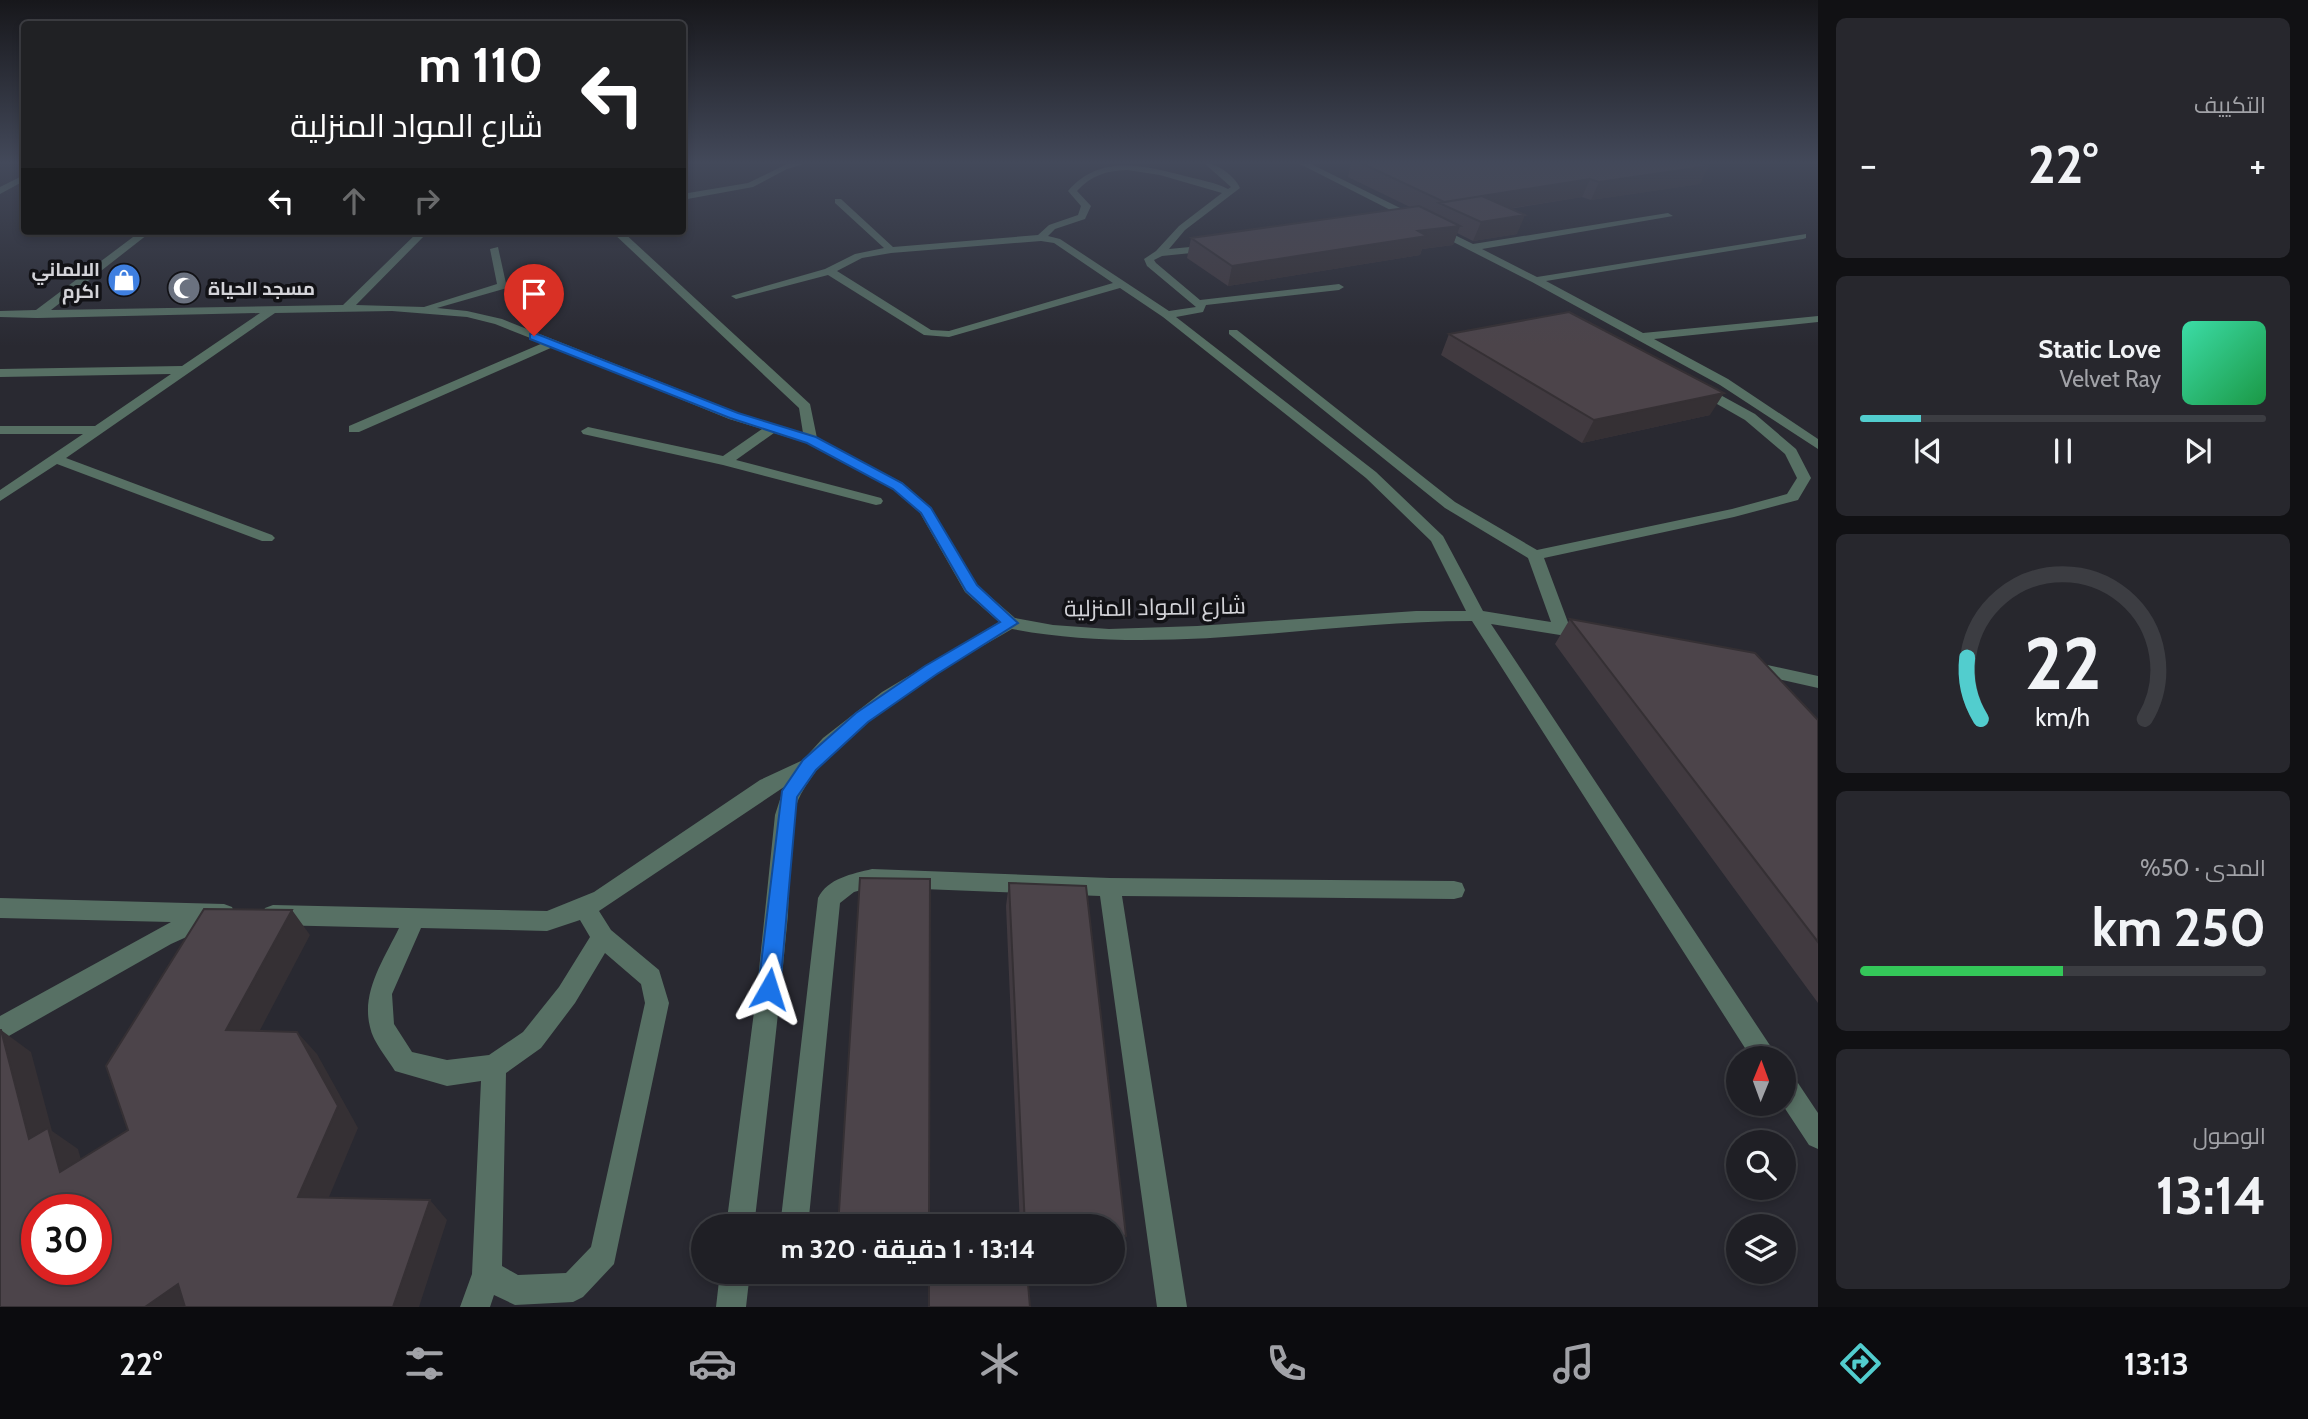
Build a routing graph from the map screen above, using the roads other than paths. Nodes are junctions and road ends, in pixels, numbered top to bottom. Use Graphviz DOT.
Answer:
graph roads {
  1 [pos="863,224"];
  2 [pos="1060,224"];
  3 [pos="1187,224"];
  4 [pos="1422,224"];
  5 [pos="1618,224"];
  6 [pos="142,235"];
  7 [pos="420,235"];
  8 [pos="620,235"];
  9 [pos="1802,236"];
  10 [pos="1041,238"];
  11 [pos="1222,247"];
  12 [pos="1469,248"];
  13 [pos="495,250"];
  14 [pos="891,250"];
  15 [pos="1160,253"];
  16 [pos="829,271"];
  17 [pos="1536,280"];
  18 [pos="1118,285"];
  19 [pos="1339,286"];
  20 [pos="736,296"];
  21 [pos="1199,303"];
  22 [pos="346,309"];
  23 [pos="422,309"];
  24 [pos="271,311"];
  25 [pos="0,314"];
  26 [pos="37,315"];
  27 [pos="1167,315"];
  28 [pos="1578,319"];
  29 [pos="1818,319"];
  30 [pos="1233,332"];
  31 [pos="1601,332"];
  32 [pos="1642,337"];
  33 [pos="551,344"];
  34 [pos="184,370"];
  35 [pos="0,373"];
  36 [pos="1693,385"];
  37 [pos="354,429"];
  38 [pos="771,429"];
  39 [pos="0,430"];
  40 [pos="99,430"];
  41 [pos="588,431"];
  42 [pos="811,440"];
  43 [pos="1818,445"];
  44 [pos="55,459"];
  45 [pos="725,461"];
  46 [pos="0,497"];
  47 [pos="876,501"];
  48 [pos="267,538"];
  49 [pos="1535,555"];
  50 [pos="1477,616"];
  51 [pos="1010,623"];
  52 [pos="1562,628"];
  53 [pos="1600,636"];
  54 [pos="1728,663"];
  55 [pos="1818,682"];
  56 [pos="810,765"];
  57 [pos="1110,887"];
  58 [pos="1454,890"];
  59 [pos="0,908"];
  60 [pos="585,908"];
  61 [pos="213,914"];
  62 [pos="414,919"];
  63 [pos="603,937"];
  64 [pos="0,1029"];
  65 [pos="1758,1046"];
  66 [pos="494,1068"];
  67 [pos="1796,1103"];
  68 [pos="1818,1136"];
  69 [pos="742,1214"];
  70 [pos="795,1214"];
  71 [pos="487,1274"];
  72 [pos="734,1284"];
  73 [pos="475,1307"];
  74 [pos="731,1307"];
  75 [pos="1172,1307"];
  1 -- 14 [label="street"];
  2 -- 10 [label="street"];
  3 -- 15 [label="street"];
  4 -- 12 [label="street"];
  5 -- 12 [label="street"];
  6 -- 26 [label="street"];
  7 -- 22 [label="street"];
  8 -- 42 [label="street"];
  9 -- 17 [label="street"];
  10 -- 14 [label="street"];
  10 -- 18 [label="street"];
  11 -- 15 [label="street"];
  12 -- 17 [label="street"];
  13 -- 23 [label="street"];
  14 -- 16 [label="street"];
  15 -- 21 [label="street"];
  16 -- 18 [label="street"];
  16 -- 20 [label="street"];
  17 -- 32 [label="street"];
  18 -- 27 [label="street"];
  19 -- 21 [label="street"];
  21 -- 27 [label="street"];
  22 -- 23 [label="street"];
  22 -- 24 [label="street"];
  23 -- 33 [label="street"];
  24 -- 26 [label="street"];
  24 -- 34 [label="street"];
  25 -- 26 [label="street"];
  27 -- 50 [label="street"];
  28 -- 31 [label="street"];
  29 -- 32 [label="street"];
  30 -- 49 [label="street"];
  32 -- 43 [label="street"];
  33 -- 37 [label="street"];
  33 -- 38 [label="street"];
  34 -- 35 [label="street"];
  34 -- 40 [label="street"];
  36 -- 49 [label="street"];
  38 -- 42 [label="street"];
  38 -- 45 [label="street"];
  39 -- 40 [label="street"];
  40 -- 44 [label="street"];
  41 -- 45 [label="street"];
  42 -- 51 [label="street"];
  44 -- 46 [label="street"];
  44 -- 48 [label="street"];
  45 -- 47 [label="street"];
  49 -- 52 [label="street"];
  50 -- 51 [label="street, شارع المواد المنزلية"];
  50 -- 52 [label="street, شارع المواد المنزلية"];
  50 -- 65 [label="street"];
  51 -- 56 [label="street"];
  52 -- 53 [label="street, شارع المواد المنزلية"];
  54 -- 55 [label="street"];
  56 -- 60 [label="street"];
  56 -- 69 [label="street"];
  57 -- 58 [label="street"];
  57 -- 70 [label="street"];
  57 -- 75 [label="street"];
  59 -- 61 [label="street"];
  60 -- 62 [label="street"];
  60 -- 63 [label="street"];
  61 -- 62 [label="street"];
  61 -- 64 [label="street"];
  62 -- 66 [label="street"];
  63 -- 66 [label="street"];
  63 -- 71 [label="street"];
  66 -- 71 [label="street"];
  67 -- 68 [label="street"];
  71 -- 73 [label="street"];
  72 -- 74 [label="street"];
}
